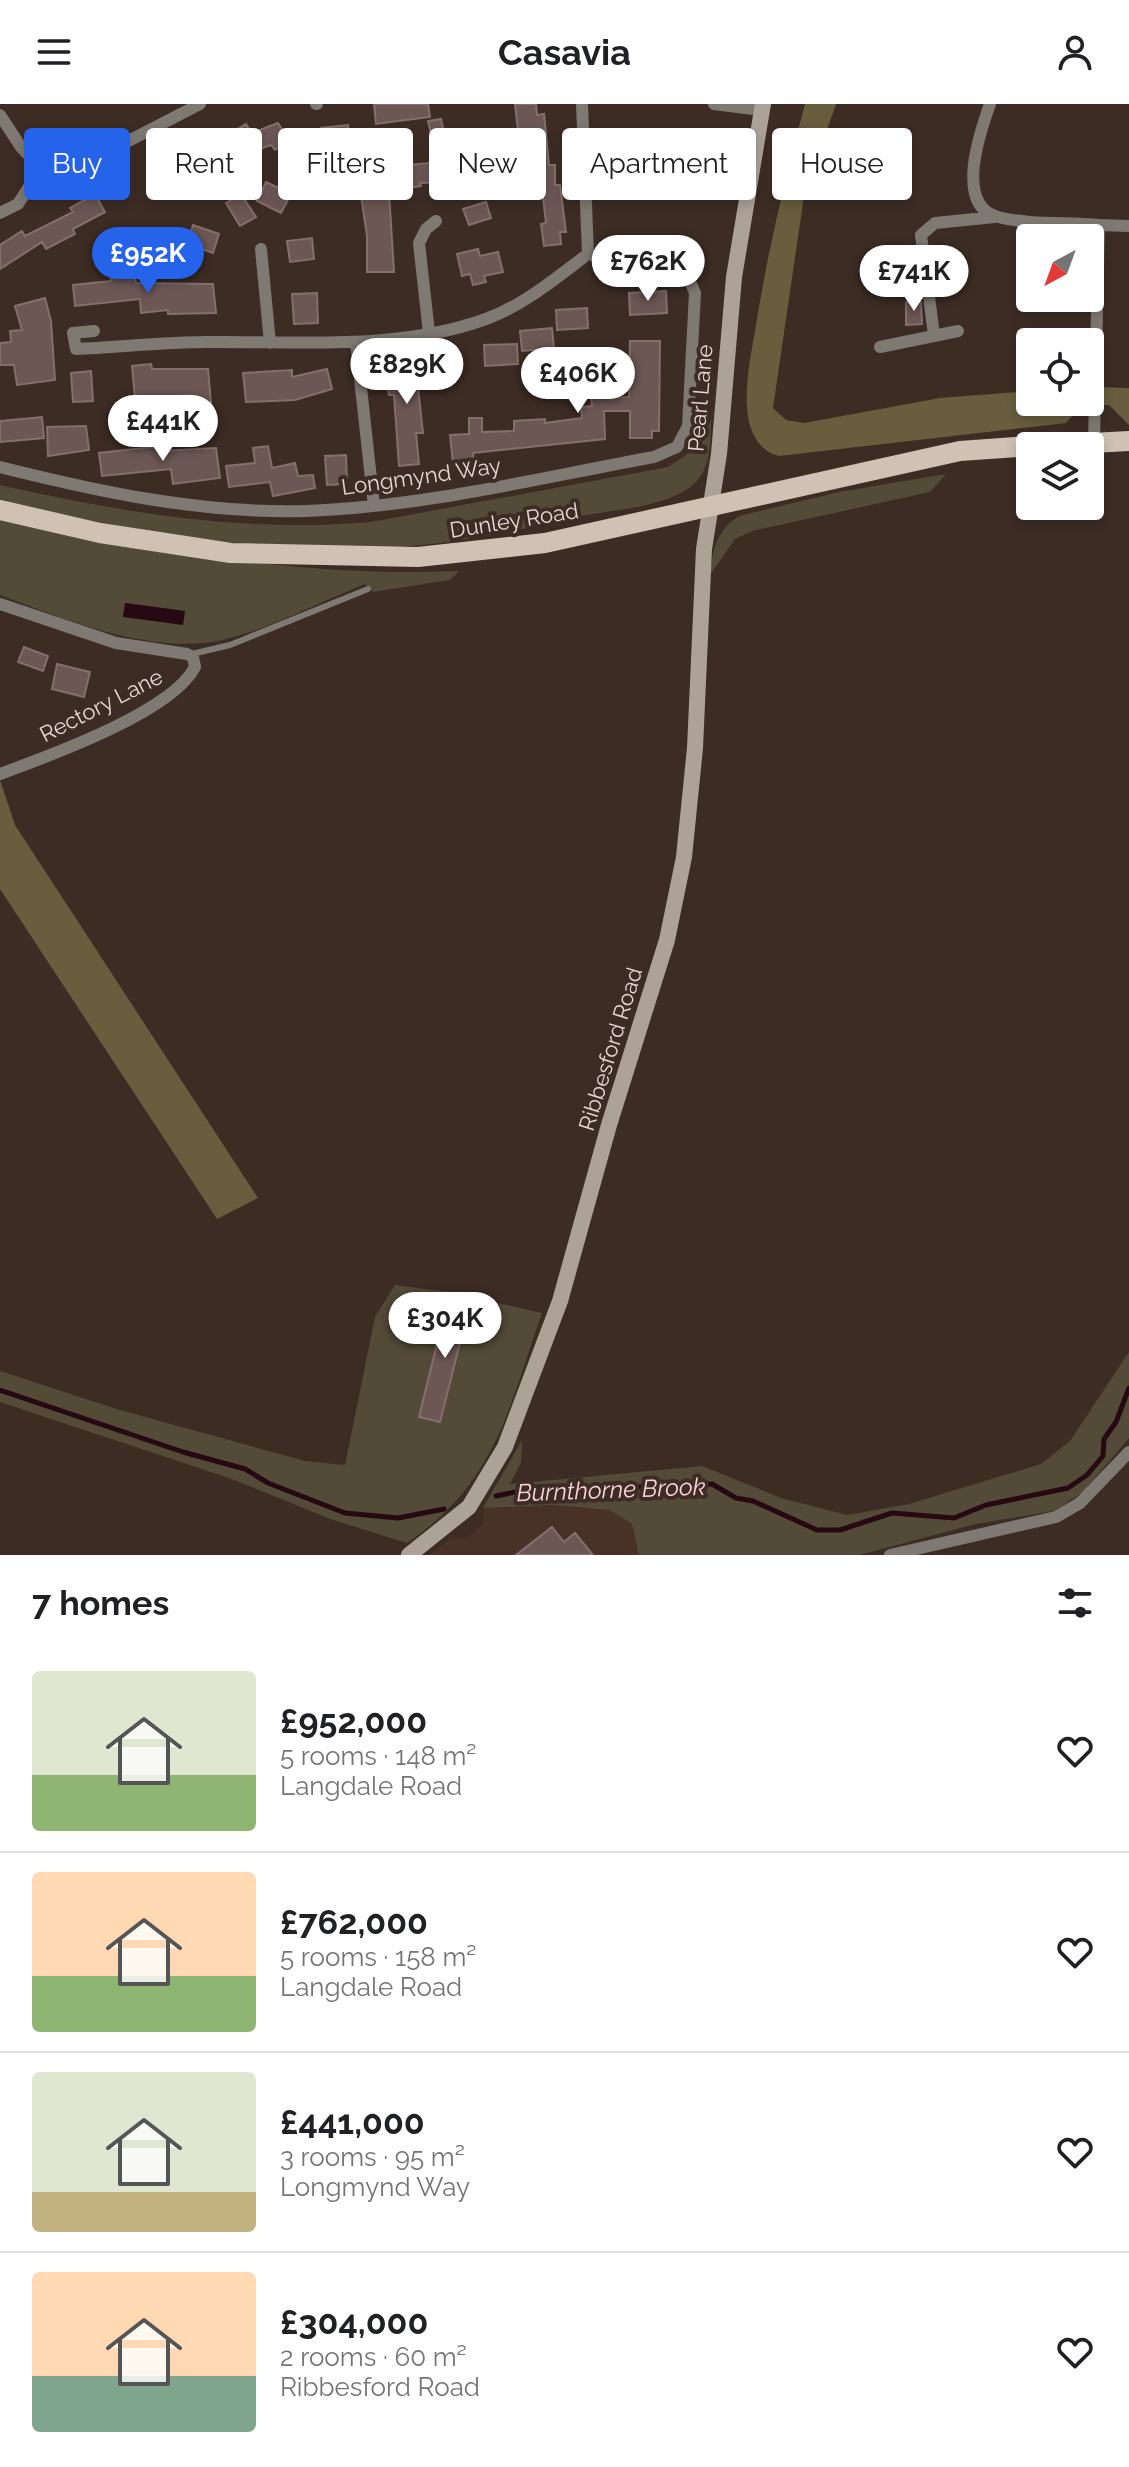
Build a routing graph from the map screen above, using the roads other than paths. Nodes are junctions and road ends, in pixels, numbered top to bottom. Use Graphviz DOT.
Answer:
graph roads {
  1 [pos="200,104"];
  2 [pos="582,104"];
  3 [pos="714,104"];
  4 [pos="990,104"];
  5 [pos="762,107"];
  6 [pos="0,115"];
  7 [pos="130,140"];
  8 [pos="24,150"];
  9 [pos="24,195"];
  10 [pos="0,213"];
  11 [pos="995,217"];
  12 [pos="436,221"];
  13 [pos="1086,224"];
  14 [pos="1104,225"];
  15 [pos="1129,226"];
  16 [pos="261,249"];
  17 [pos="588,254"];
  18 [pos="1097,312"];
  19 [pos="94,331"];
  20 [pos="958,331"];
  21 [pos="429,333"];
  22 [pos="934,335"];
  23 [pos="356,342"];
  24 [pos="270,343"];
  25 [pos="880,347"];
  26 [pos="1094,432"];
  27 [pos="1129,441"];
  28 [pos="1104,442"];
  29 [pos="1016,447"];
  30 [pos="0,467"];
  31 [pos="374,506"];
  32 [pos="711,506"];
  33 [pos="0,510"];
  34 [pos="368,589"];
  35 [pos="0,604"];
  36 [pos="187,654"];
  37 [pos="0,774"];
  38 [pos="1129,1452"];
  39 [pos="409,1555"];
  40 [pos="890,1555"];
  1 -- 7 [label="street"];
  2 -- 17 [label="street"];
  3 -- 5 [label="street"];
  4 -- 11 [label="street"];
  5 -- 32 [label="main road, Pearl Lane"];
  6 -- 8 [label="street"];
  9 -- 10 [label="street"];
  11 -- 13 [label="street"];
  11 -- 22 [label="street"];
  12 -- 21 [label="street"];
  14 -- 15 [label="street"];
  16 -- 24 [label="street"];
  17 -- 21 [label="street"];
  17 -- 31 [label="street, Longmynd Way"];
  18 -- 26 [label="street"];
  19 -- 24 [label="street"];
  20 -- 22 [label="street"];
  21 -- 23 [label="street"];
  22 -- 25 [label="street"];
  23 -- 24 [label="street"];
  23 -- 31 [label="street"];
  27 -- 28 [label="main road, Dunley Road"];
  29 -- 32 [label="main road, Dunley Road"];
  30 -- 31 [label="street, Longmynd Way"];
  32 -- 33 [label="main road, Dunley Road"];
  32 -- 39 [label="main road, Ribbesford Road"];
  34 -- 36 [label="lane"];
  35 -- 36 [label="street"];
  36 -- 37 [label="street, Rectory Lane"];
  38 -- 40 [label="street"];
}
